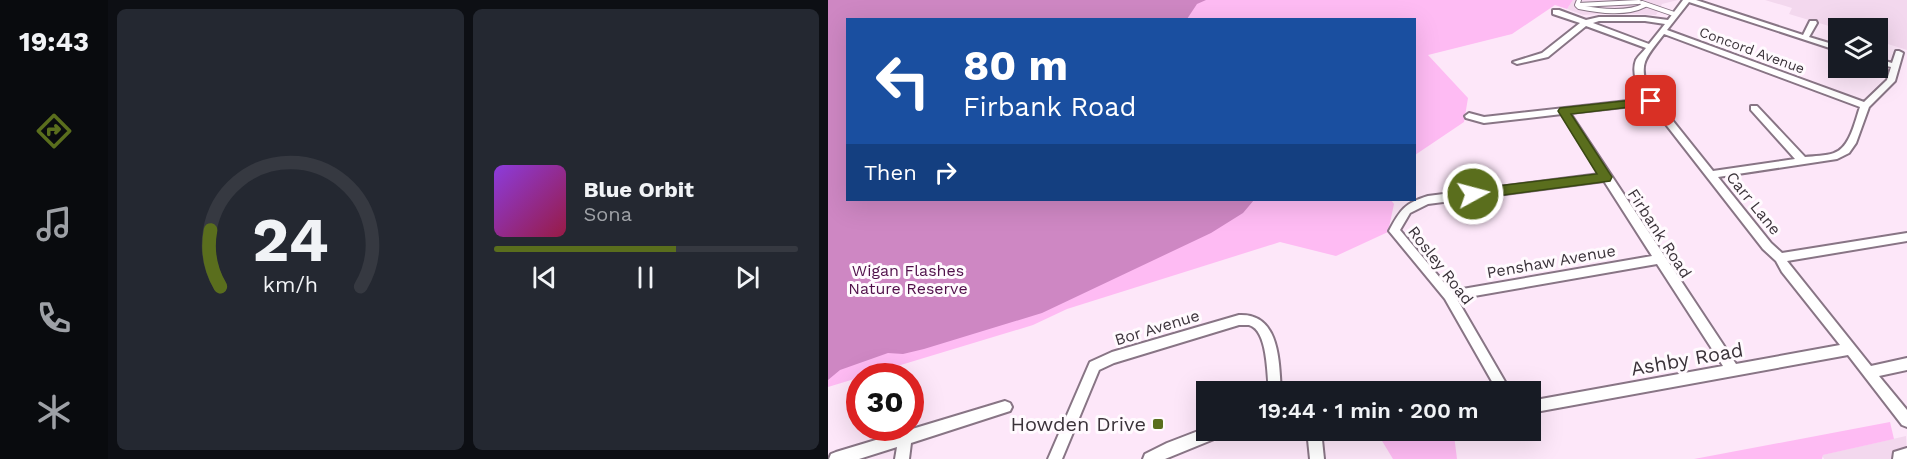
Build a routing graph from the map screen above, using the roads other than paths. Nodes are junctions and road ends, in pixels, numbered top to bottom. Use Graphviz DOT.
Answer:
graph roads {
  1 [pos="1601,0"];
  2 [pos="1634,0"];
  3 [pos="1688,0"];
  4 [pos="1639,2"];
  5 [pos="1609,3"];
  6 [pos="1578,4"];
  7 [pos="1645,4"];
  8 [pos="1556,12"];
  9 [pos="1569,17"];
  10 [pos="1672,18"];
  11 [pos="1813,23"];
  12 [pos="1585,24"];
  13 [pos="1662,31"];
  14 [pos="1806,38"];
  15 [pos="1828,45"];
  16 [pos="1650,47"];
  17 [pos="1899,53"];
  18 [pos="1517,62"];
  19 [pos="1888,64"];
  20 [pos="1895,66"];
  21 [pos="1651,101"];
  22 [pos="1865,106"];
  23 [pos="1564,111"];
  24 [pos="1754,112"];
  25 [pos="1469,116"];
  26 [pos="1802,160"];
  27 [pos="1710,175"];
  28 [pos="1606,177"];
  29 [pos="1907,237"];
  30 [pos="1780,258"];
  31 [pos="1658,259"];
  32 [pos="1449,296"];
  33 [pos="1851,349"];
  34 [pos="1907,364"];
  35 [pos="1732,371"];
  36 [pos="1869,372"];
  37 [pos="1274,381"];
  38 [pos="1499,381"];
  39 [pos="1541,405"];
  40 [pos="1005,407"];
  41 [pos="1907,420"];
  42 [pos="924,432"];
  43 [pos="1196,439"];
  44 [pos="895,441"];
  45 [pos="905,441"];
  46 [pos="1315,441"];
  47 [pos="1907,455"];
  48 [pos="836,459"];
  49 [pos="902,459"];
  50 [pos="1055,459"];
  51 [pos="1150,459"];
  52 [pos="1317,459"];
  53 [pos="1900,459"];
  1 -- 5 [label="lane"];
  2 -- 4 [label="lane"];
  3 -- 10 [label="street, Carr Lane"];
  3 -- 14 [label="street"];
  4 -- 5 [label="lane"];
  4 -- 7 [label="lane"];
  5 -- 6 [label="lane"];
  6 -- 7 [label="lane"];
  6 -- 9 [label="lane"];
  7 -- 10 [label="lane"];
  8 -- 9 [label="street"];
  9 -- 12 [label="street"];
  10 -- 12 [label="street"];
  10 -- 13 [label="street, Carr Lane"];
  11 -- 14 [label="street"];
  12 -- 16 [label="street"];
  12 -- 18 [label="street"];
  13 -- 16 [label="street, Carr Lane"];
  13 -- 22 [label="street, Concord Avenue"];
  14 -- 15 [label="street"];
  16 -- 21 [label="street, Carr Lane"];
  17 -- 20 [label="street"];
  19 -- 20 [label="street"];
  20 -- 22 [label="street"];
  21 -- 23 [label="street"];
  21 -- 27 [label="street, Carr Lane"];
  22 -- 26 [label="street"];
  23 -- 25 [label="street"];
  23 -- 28 [label="street, Firbank Road"];
  24 -- 26 [label="street"];
  26 -- 27 [label="street"];
  27 -- 30 [label="street, Carr Lane"];
  28 -- 31 [label="street, Firbank Road"];
  28 -- 32 [label="street, Rosley Road"];
  29 -- 30 [label="street"];
  30 -- 33 [label="street, Carr Lane"];
  31 -- 32 [label="street, Penshaw Avenue"];
  31 -- 35 [label="street, Firbank Road"];
  32 -- 38 [label="street, Rosley Road"];
  33 -- 35 [label="street, Ashby Road"];
  33 -- 36 [label="street, Carr Lane"];
  34 -- 36 [label="street"];
  35 -- 39 [label="street, Ashby Road"];
  36 -- 41 [label="street, Carr Lane"];
  37 -- 50 [label="street, Bor Avenue"];
  40 -- 42 [label="street"];
  43 -- 51 [label="street"];
  44 -- 48 [label="street"];
  45 -- 49 [label="street"];
  46 -- 52 [label="street"];
  47 -- 53 [label="street"];
}
